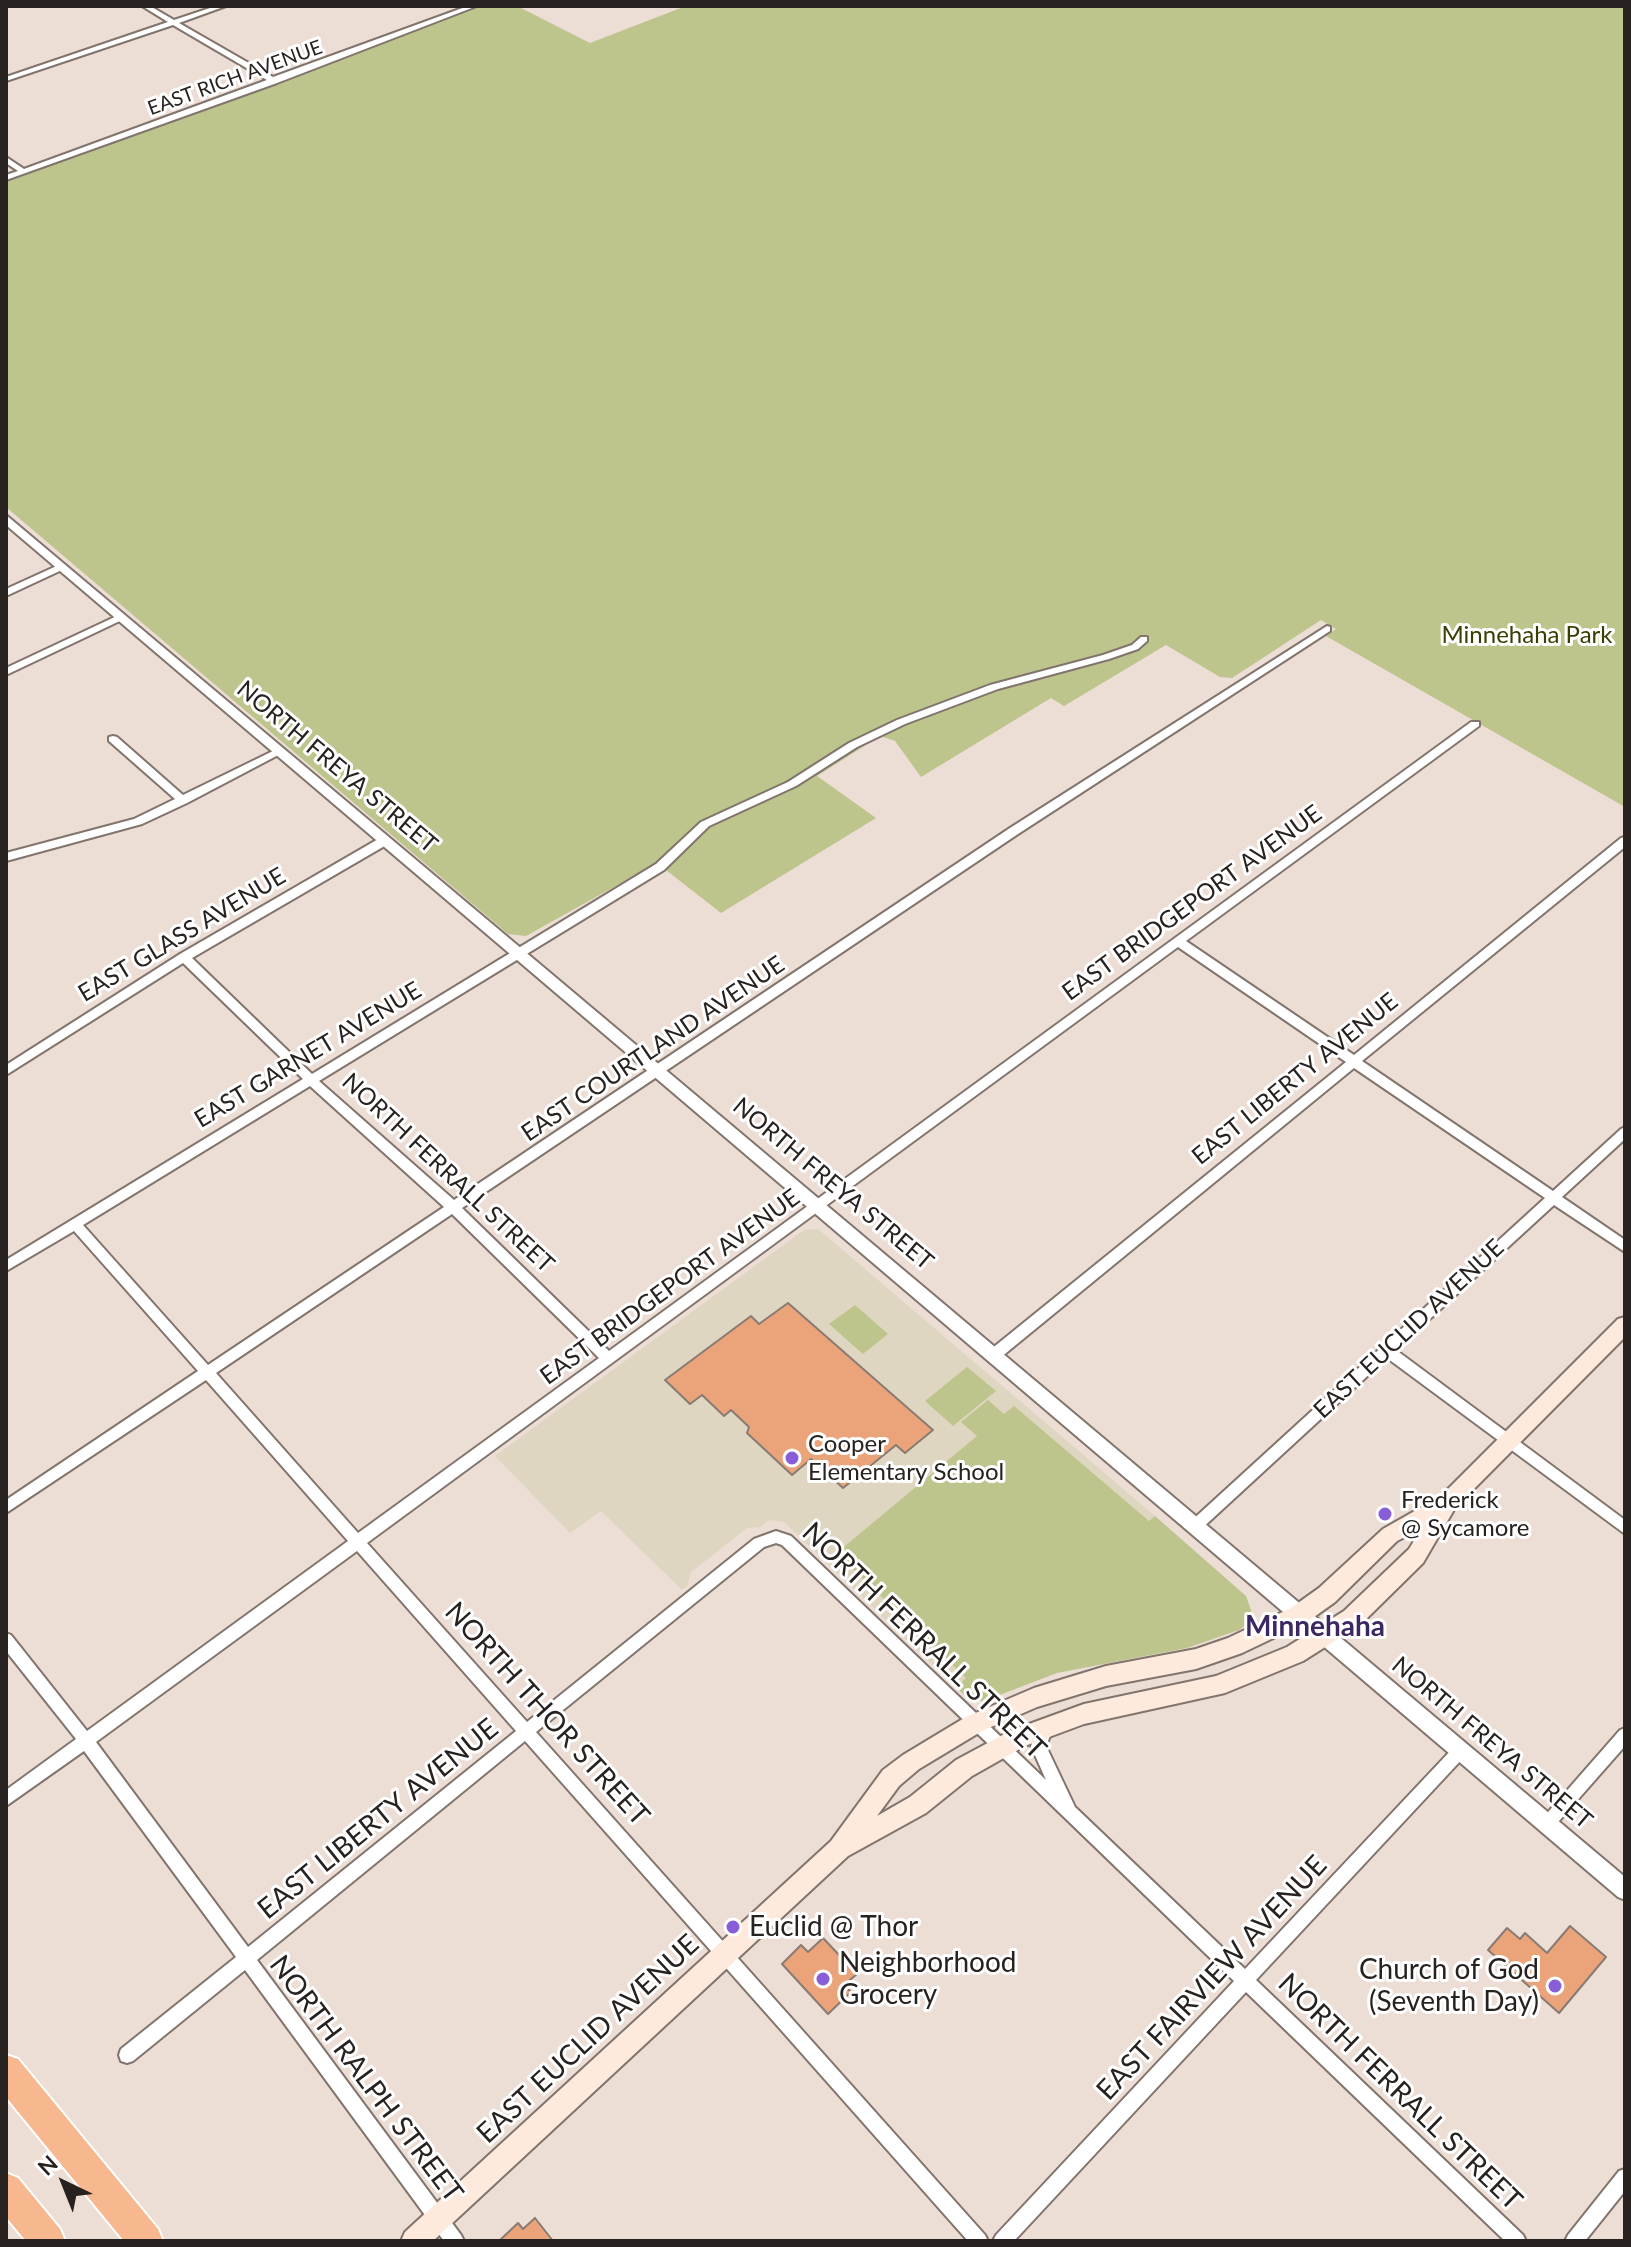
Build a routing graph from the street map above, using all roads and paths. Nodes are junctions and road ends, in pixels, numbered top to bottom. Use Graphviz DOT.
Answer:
graph roads {
  1 [pos="145,6"];
  2 [pos="223,6"];
  3 [pos="474,6"];
  4 [pos="173,23"];
  5 [pos="6,79"];
  6 [pos="274,81"];
  7 [pos="6,159"];
  8 [pos="24,172"];
  9 [pos="6,178"];
  10 [pos="6,519"];
  11 [pos="61,567"];
  12 [pos="6,593"];
  13 [pos="121,617"];
  14 [pos="1327,629"];
  15 [pos="1144,639"];
  16 [pos="6,672"];
  17 [pos="1475,724"];
  18 [pos="113,739"];
  19 [pos="279,752"];
  20 [pos="183,801"];
  21 [pos="384,841"];
  22 [pos="1625,841"];
  23 [pos="6,857"];
  24 [pos="1178,941"];
  25 [pos="519,954"];
  26 [pos="184,957"];
  27 [pos="1355,1062"];
  28 [pos="6,1071"];
  29 [pos="659,1072"];
  30 [pos="310,1079"];
  31 [pos="1625,1132"];
  32 [pos="1553,1197"];
  33 [pos="819,1206"];
  34 [pos="455,1209"];
  35 [pos="75,1224"];
  36 [pos="1625,1247"];
  37 [pos="6,1266"];
  38 [pos="1625,1325"];
  39 [pos="1387,1351"];
  40 [pos="995,1354"];
  41 [pos="609,1359"];
  42 [pos="208,1375"];
  43 [pos="1510,1442"];
  44 [pos="1448,1502"];
  45 [pos="6,1507"];
  46 [pos="1194,1527"];
  47 [pos="1625,1528"];
  48 [pos="776,1537"];
  49 [pos="358,1542"];
  50 [pos="1299,1615"];
  51 [pos="1325,1637"];
  52 [pos="6,1640"];
  53 [pos="974,1724"];
  54 [pos="1048,1726"];
  55 [pos="528,1732"];
  56 [pos="1625,1735"];
  57 [pos="86,1741"];
  58 [pos="999,1748"];
  59 [pos="1460,1751"];
  60 [pos="6,1799"];
  61 [pos="1071,1816"];
  62 [pos="1547,1824"];
  63 [pos="839,1849"];
  64 [pos="1625,1890"];
  65 [pos="726,1953"];
  66 [pos="245,1959"];
  67 [pos="1245,1979"];
  68 [pos="127,2055"];
  69 [pos="6,2071"];
  70 [pos="1625,2177"];
  71 [pos="6,2190"];
  72 [pos="438,2219"];
  73 [pos="48,2241"];
  74 [pos="146,2241"];
  75 [pos="414,2241"];
  76 [pos="455,2241"];
  77 [pos="979,2241"];
  78 [pos="1002,2241"];
  79 [pos="1517,2241"];
  80 [pos="1574,2241"];
  1 -- 4 [label="street"];
  2 -- 4 [label="street"];
  3 -- 6 [label="street, EAST RICH AVENUE"];
  4 -- 5 [label="street"];
  4 -- 6 [label="street"];
  6 -- 8 [label="street, EAST RICH AVENUE"];
  7 -- 8 [label="street"];
  8 -- 9 [label="street, EAST RICH AVENUE"];
  10 -- 11 [label="street, NORTH FREYA STREET"];
  11 -- 12 [label="street"];
  11 -- 13 [label="street, NORTH FREYA STREET"];
  13 -- 16 [label="street"];
  13 -- 19 [label="street, NORTH FREYA STREET"];
  14 -- 29 [label="street, EAST COURTLAND AVENUE"];
  15 -- 25 [label="street, EAST GARNET AVENUE"];
  17 -- 24 [label="street, EAST BRIDGEPORT AVENUE"];
  18 -- 20 [label="street"];
  19 -- 20 [label="street"];
  19 -- 21 [label="street, NORTH FREYA STREET"];
  20 -- 23 [label="street"];
  21 -- 25 [label="street, NORTH FREYA STREET"];
  21 -- 26 [label="street, EAST GLASS AVENUE"];
  22 -- 27 [label="street, EAST LIBERTY AVENUE"];
  24 -- 27 [label="street"];
  24 -- 33 [label="street, EAST BRIDGEPORT AVENUE"];
  25 -- 29 [label="street, NORTH FREYA STREET"];
  25 -- 30 [label="street, EAST GARNET AVENUE"];
  26 -- 28 [label="street, EAST GLASS AVENUE"];
  26 -- 30 [label="street, NORTH FERRALL STREET"];
  27 -- 32 [label="street"];
  27 -- 40 [label="street, EAST LIBERTY AVENUE"];
  29 -- 33 [label="street, NORTH FREYA STREET"];
  29 -- 34 [label="street, EAST COURTLAND AVENUE"];
  30 -- 34 [label="street, NORTH FERRALL STREET"];
  30 -- 35 [label="street, EAST GARNET AVENUE"];
  31 -- 32 [label="street, EAST EUCLID AVENUE"];
  32 -- 36 [label="street"];
  32 -- 39 [label="street, EAST EUCLID AVENUE"];
  33 -- 40 [label="street, NORTH FREYA STREET"];
  33 -- 41 [label="street, EAST BRIDGEPORT AVENUE"];
  34 -- 41 [label="street, NORTH FERRALL STREET"];
  34 -- 42 [label="street, EAST COURTLAND AVENUE"];
  35 -- 37 [label="street, EAST GARNET AVENUE"];
  35 -- 42 [label="street, NORTH THOR STREET"];
  38 -- 43 [label="main road"];
  39 -- 43 [label="street"];
  39 -- 46 [label="street, EAST EUCLID AVENUE"];
  40 -- 46 [label="street, NORTH FREYA STREET"];
  41 -- 49 [label="street, EAST BRIDGEPORT AVENUE"];
  42 -- 45 [label="street, EAST COURTLAND AVENUE"];
  42 -- 49 [label="street, NORTH THOR STREET"];
  43 -- 44 [label="main road"];
  43 -- 47 [label="street"];
  44 -- 50 [label="main road, EAST EUCLID AVENUE"];
  44 -- 51 [label="main road, EAST EUCLID AVENUE"];
  46 -- 50 [label="street, NORTH FREYA STREET"];
  48 -- 53 [label="street, NORTH FERRALL STREET"];
  48 -- 55 [label="street, EAST LIBERTY AVENUE"];
  49 -- 55 [label="street, NORTH THOR STREET"];
  49 -- 57 [label="street, EAST BRIDGEPORT AVENUE"];
  50 -- 51 [label="street, NORTH FREYA STREET"];
  50 -- 53 [label="main road, EAST EUCLID AVENUE"];
  51 -- 54 [label="main road, EAST EUCLID AVENUE"];
  51 -- 59 [label="street, NORTH FREYA STREET"];
  52 -- 57 [label="street, NORTH RALPH STREET"];
  53 -- 58 [label="street, NORTH FERRALL STREET"];
  53 -- 63 [label="main road, EAST EUCLID AVENUE"];
  54 -- 58 [label="main road, EAST EUCLID AVENUE"];
  54 -- 61 [label="street, NORTH FERRALL STREET"];
  55 -- 65 [label="street, NORTH THOR STREET"];
  55 -- 66 [label="street, EAST LIBERTY AVENUE"];
  56 -- 62 [label="street"];
  57 -- 60 [label="street, EAST BRIDGEPORT AVENUE"];
  57 -- 66 [label="street, NORTH RALPH STREET"];
  58 -- 61 [label="street, NORTH FERRALL STREET"];
  58 -- 63 [label="main road, EAST EUCLID AVENUE"];
  59 -- 62 [label="street, NORTH FREYA STREET"];
  59 -- 67 [label="street, EAST FAIRVIEW AVENUE"];
  61 -- 67 [label="street, NORTH FERRALL STREET"];
  62 -- 64 [label="street, NORTH FREYA STREET"];
  63 -- 65 [label="main road, EAST EUCLID AVENUE"];
  65 -- 72 [label="main road, EAST EUCLID AVENUE"];
  65 -- 77 [label="street, NORTH THOR STREET"];
  66 -- 68 [label="street, EAST LIBERTY AVENUE"];
  66 -- 72 [label="street, NORTH RALPH STREET"];
  67 -- 78 [label="street, EAST FAIRVIEW AVENUE"];
  67 -- 79 [label="street, NORTH FERRALL STREET"];
  69 -- 74 [label="highway"];
  70 -- 80 [label="street"];
  71 -- 73 [label="highway"];
  72 -- 75 [label="main road, EAST EUCLID AVENUE"];
  72 -- 76 [label="street, NORTH RALPH STREET"];
}
